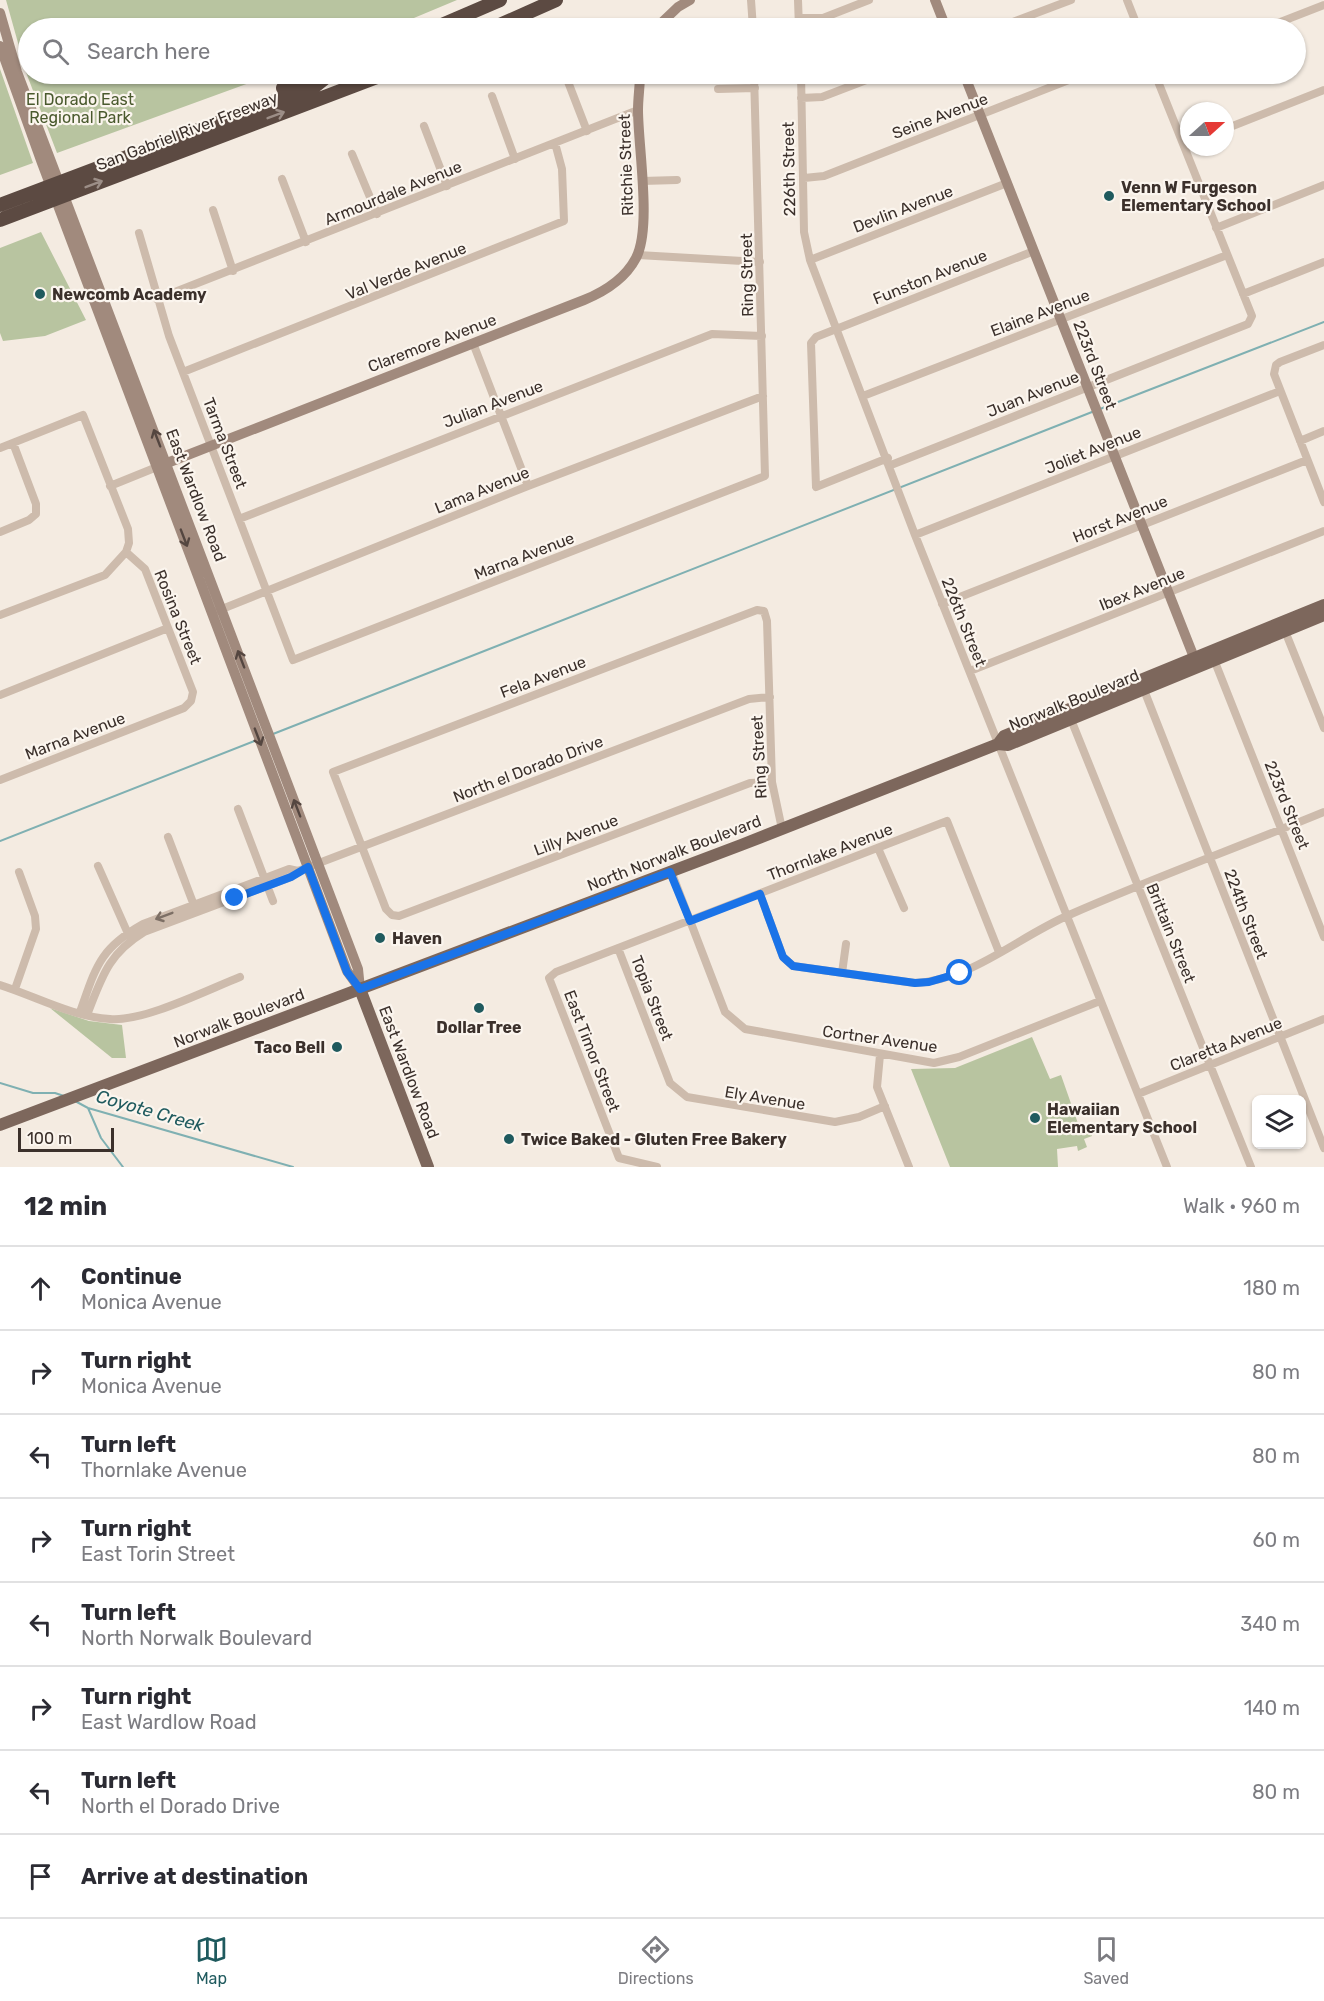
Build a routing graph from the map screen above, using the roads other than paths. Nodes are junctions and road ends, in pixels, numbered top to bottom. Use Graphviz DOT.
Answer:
graph roads {
  1 [pos="500,0"];
  2 [pos="556,0"];
  3 [pos="690,0"];
  4 [pos="751,0"];
  5 [pos="798,0"];
  6 [pos="869,0"];
  7 [pos="935,0"];
  8 [pos="1071,0"];
  9 [pos="1127,0"];
  10 [pos="1324,5"];
  11 [pos="0,13"];
  12 [pos="458,18"];
  13 [pos="516,18"];
  14 [pos="666,18"];
  15 [pos="752,18"];
  16 [pos="799,18"];
  17 [pos="942,18"];
  18 [pos="1024,18"];
  19 [pos="1134,18"];
  20 [pos="1291,18"];
  21 [pos="0,46"];
  22 [pos="18,75"];
  23 [pos="21,84"];
  24 [pos="294,84"];
  25 [pos="318,84"];
  26 [pos="360,84"];
  27 [pos="569,84"];
  28 [pos="639,84"];
  29 [pos="755,84"];
  30 [pos="801,84"];
  31 [pos="856,84"];
  32 [pos="968,84"];
  33 [pos="1058,84"];
  34 [pos="1159,84"];
  35 [pos="755,88"];
  36 [pos="718,89"];
  37 [pos="1324,90"];
  38 [pos="492,96"];
  39 [pos="801,98"];
  40 [pos="638,110"];
  41 [pos="980,114"];
  42 [pos="1234,125"];
  43 [pos="424,126"];
  44 [pos="587,131"];
  45 [pos="1180,131"];
  46 [pos="555,144"];
  47 [pos="352,154"];
  48 [pos="1190,156"];
  49 [pos="515,159"];
  50 [pos="46,162"];
  51 [pos="804,178"];
  52 [pos="282,179"];
  53 [pos="677,180"];
  54 [pos="642,182"];
  55 [pos="1007,183"];
  56 [pos="1324,185"];
  57 [pos="447,186"];
  58 [pos="0,195"];
  59 [pos="0,205"];
  60 [pos="213,210"];
  61 [pos="377,214"];
  62 [pos="0,220"];
  63 [pos="1216,228"];
  64 [pos="139,233"];
  65 [pos="306,242"];
  66 [pos="1034,251"];
  67 [pos="638,255"];
  68 [pos="1227,255"];
  69 [pos="810,260"];
  70 [pos="760,262"];
  71 [pos="1324,262"];
  72 [pos="233,271"];
  73 [pos="1243,294"];
  74 [pos="158,299"];
  75 [pos="1061,320"];
  76 [pos="837,329"];
  77 [pos="762,336"];
  78 [pos="473,343"];
  79 [pos="1324,345"];
  80 [pos="183,372"];
  81 [pos="1087,387"];
  82 [pos="1280,391"];
  83 [pos="763,396"];
  84 [pos="863,396"];
  85 [pos="501,416"];
  86 [pos="1324,431"];
  87 [pos="1300,441"];
  88 [pos="13,443"];
  89 [pos="212,446"];
  90 [pos="0,448"];
  91 [pos="1114,456"];
  92 [pos="1307,460"];
  93 [pos="889,462"];
  94 [pos="162,465"];
  95 [pos="765,476"];
  96 [pos="110,486"];
  97 [pos="528,486"];
  98 [pos="1324,502"];
  99 [pos="239,519"];
  100 [pos="1141,525"];
  101 [pos="1324,531"];
  102 [pos="0,532"];
  103 [pos="915,535"];
  104 [pos="126,552"];
  105 [pos="266,590"];
  106 [pos="1168,593"];
  107 [pos="942,603"];
  108 [pos="1324,605"];
  109 [pos="217,611"];
  110 [pos="764,611"];
  111 [pos="0,615"];
  112 [pos="1324,615"];
  113 [pos="168,628"];
  114 [pos="1285,631"];
  115 [pos="1212,656"];
  116 [pos="293,660"];
  117 [pos="1196,663"];
  118 [pos="970,671"];
  119 [pos="1144,690"];
  120 [pos="0,695"];
  121 [pos="770,698"];
  122 [pos="192,701"];
  123 [pos="1069,715"];
  124 [pos="1324,728"];
  125 [pos="998,744"];
  126 [pos="0,780"];
  127 [pos="772,782"];
  128 [pos="238,809"];
  129 [pos="1324,812"];
  130 [pos="782,829"];
  131 [pos="1281,830"];
  132 [pos="168,837"];
  133 [pos="362,847"];
  134 [pos="878,848"];
  135 [pos="1210,859"];
  136 [pos="98,866"];
  137 [pos="308,867"];
  138 [pos="19,872"];
  139 [pos="670,872"];
  140 [pos="265,882"];
  141 [pos="1138,886"];
  142 [pos="760,894"];
  143 [pos="273,901"];
  144 [pos="195,908"];
  145 [pos="904,908"];
  146 [pos="1066,916"];
  147 [pos="690,921"];
  148 [pos="129,936"];
  149 [pos="1324,937"];
  150 [pos="846,944"];
  151 [pos="618,948"];
  152 [pos="999,952"];
  153 [pos="96,967"];
  154 [pos="105,970"];
  155 [pos="556,972"];
  156 [pos="842,973"];
  157 [pos="240,977"];
  158 [pos="0,985"];
  159 [pos="15,989"];
  160 [pos="360,989"];
  161 [pos="1101,1001"];
  162 [pos="83,1013"];
  163 [pos="1324,1019"];
  164 [pos="1279,1037"];
  165 [pos="880,1055"];
  166 [pos="660,1058"];
  167 [pos="1210,1065"];
  168 [pos="1138,1094"];
  169 [pos="885,1106"];
  170 [pos="2,1124"];
  171 [pos="1324,1148"];
  172 [pos="428,1167"];
  173 [pos="657,1167"];
  174 [pos="909,1167"];
  175 [pos="1167,1167"];
  176 [pos="1251,1167"];
  1 -- 12 [label="highway"];
  2 -- 13 [label="highway"];
  3 -- 14 [label="street"];
  4 -- 15 [label="street"];
  5 -- 16 [label="street"];
  6 -- 16 [label="street"];
  7 -- 17 [label="street"];
  8 -- 18 [label="street"];
  9 -- 19 [label="street"];
  10 -- 20 [label="street"];
  11 -- 22 [label="street, East Wardlow Road"];
  21 -- 50 [label="street, East Wardlow Road"];
  23 -- 50 [label="street, East Wardlow Road"];
  24 -- 58 [label="highway, San Gabriel River Freeway"];
  25 -- 59 [label="highway"];
  62 -- 26 [label="highway, San Gabriel River Freeway, one-way"];
  27 -- 44 [label="street"];
  28 -- 40 [label="street, Ritchie Street"];
  29 -- 35 [label="street, Ring Street"];
  30 -- 39 [label="street, 226th Street"];
  31 -- 39 [label="street"];
  32 -- 41 [label="street, 223rd Street"];
  33 -- 41 [label="street, Seine Avenue"];
  34 -- 45 [label="street"];
  35 -- 36 [label="street"];
  35 -- 70 [label="street, Ring Street"];
  37 -- 42 [label="street"];
  38 -- 49 [label="street"];
  39 -- 51 [label="street, 226th Street"];
  40 -- 44 [label="street, Armourdale Avenue"];
  40 -- 54 [label="street, Ritchie Street"];
  41 -- 51 [label="street, Seine Avenue"];
  41 -- 55 [label="street, 223rd Street"];
  43 -- 57 [label="street"];
  44 -- 46 [label="street, Armourdale Avenue"];
  46 -- 49 [label="street, Armourdale Avenue"];
  46 -- 80 [label="street, Val Verde Avenue"];
  47 -- 61 [label="street"];
  48 -- 63 [label="street"];
  49 -- 57 [label="street, Armourdale Avenue"];
  50 -- 94 [label="street, East Wardlow Road"];
  51 -- 69 [label="street, 226th Street"];
  52 -- 65 [label="street"];
  53 -- 54 [label="street"];
  54 -- 67 [label="street, Ritchie Street"];
  55 -- 66 [label="street, 223rd Street"];
  55 -- 69 [label="street, Devlin Avenue"];
  56 -- 63 [label="street"];
  57 -- 61 [label="street, Armourdale Avenue"];
  60 -- 72 [label="street"];
  61 -- 65 [label="street, Armourdale Avenue"];
  63 -- 68 [label="street"];
  64 -- 74 [label="street, Tarma Street"];
  65 -- 72 [label="street, Armourdale Avenue"];
  66 -- 75 [label="street, 223rd Street"];
  66 -- 76 [label="street, Funston Avenue"];
  67 -- 70 [label="street"];
  67 -- 78 [label="street, Claremore Avenue"];
  68 -- 73 [label="street"];
  68 -- 75 [label="street, Elaine Avenue"];
  69 -- 76 [label="street, 226th Street"];
  70 -- 77 [label="street, Ring Street"];
  71 -- 73 [label="street"];
  72 -- 74 [label="street, Armourdale Avenue"];
  73 -- 81 [label="street, Juan Avenue"];
  74 -- 80 [label="street, Tarma Street"];
  75 -- 81 [label="street, 223rd Street"];
  75 -- 84 [label="street, Elaine Avenue"];
  76 -- 84 [label="street, 226th Street"];
  76 -- 93 [label="street, Funston Avenue"];
  77 -- 83 [label="street, Ring Street"];
  77 -- 85 [label="street, Julian Avenue"];
  78 -- 85 [label="street"];
  78 -- 89 [label="street, Claremore Avenue"];
  79 -- 82 [label="street"];
  80 -- 89 [label="street, Tarma Street"];
  81 -- 91 [label="street, 223rd Street"];
  81 -- 93 [label="street, Juan Avenue"];
  82 -- 87 [label="street"];
  82 -- 91 [label="street, Joliet Avenue"];
  83 -- 95 [label="street, Ring Street"];
  83 -- 97 [label="street, Lama Avenue"];
  84 -- 93 [label="street, 226th Street"];
  85 -- 97 [label="street"];
  85 -- 99 [label="street, Julian Avenue"];
  86 -- 87 [label="street"];
  87 -- 92 [label="street"];
  88 -- 90 [label="street"];
  88 -- 96 [label="street"];
  88 -- 102 [label="street"];
  89 -- 94 [label="street, Claremore Avenue"];
  89 -- 99 [label="street, Tarma Street"];
  91 -- 100 [label="street, 223rd Street"];
  91 -- 103 [label="street, Joliet Avenue"];
  92 -- 98 [label="street"];
  92 -- 100 [label="street, Horst Avenue"];
  93 -- 103 [label="street, 226th Street"];
  94 -- 96 [label="street, Claremore Avenue"];
  94 -- 109 [label="street, East Wardlow Road"];
  95 -- 116 [label="street, Marna Avenue"];
  96 -- 104 [label="street"];
  97 -- 105 [label="street, Lama Avenue"];
  99 -- 105 [label="street, Tarma Street"];
  100 -- 106 [label="street, 223rd Street"];
  100 -- 107 [label="street, Horst Avenue"];
  101 -- 106 [label="street, Ibex Avenue"];
  103 -- 107 [label="street, 226th Street"];
  104 -- 111 [label="street"];
  104 -- 113 [label="street, Rosina Street"];
  105 -- 109 [label="street, Lama Avenue"];
  105 -- 116 [label="street, Tarma Street"];
  106 -- 117 [label="street, 223rd Street"];
  106 -- 118 [label="street, Ibex Avenue"];
  107 -- 118 [label="street, 226th Street"];
  108 -- 115 [label="main road, Norwalk Boulevard"];
  109 -- 137 [label="street, East Wardlow Road"];
  110 -- 121 [label="street, Ring Street"];
  110 -- 133 [label="street, Fela Avenue"];
  112 -- 114 [label="main road, Norwalk Boulevard"];
  113 -- 120 [label="street"];
  113 -- 122 [label="street, Rosina Street"];
  114 -- 115 [label="main road, Norwalk Boulevard"];
  114 -- 124 [label="street"];
  115 -- 117 [label="main road, Norwalk Boulevard"];
  115 -- 131 [label="street, 223rd Street"];
  117 -- 119 [label="main road, Norwalk Boulevard"];
  117 -- 123 [label="main road, Norwalk Boulevard"];
  118 -- 125 [label="street, 226th Street"];
  119 -- 123 [label="main road, Norwalk Boulevard"];
  119 -- 135 [label="street, 224th Street"];
  121 -- 127 [label="street, Ring Street"];
  121 -- 133 [label="street, North el Dorado Drive"];
  122 -- 126 [label="street, Marna Avenue"];
  123 -- 125 [label="main road, Norwalk Boulevard"];
  123 -- 141 [label="street, Brittain Street"];
  125 -- 130 [label="main road, North Norwalk Boulevard"];
  125 -- 146 [label="street, 226th Street"];
  127 -- 130 [label="street, Ring Street"];
  127 -- 133 [label="street, Lilly Avenue"];
  128 -- 140 [label="street"];
  129 -- 131 [label="street"];
  130 -- 139 [label="main road, North Norwalk Boulevard"];
  131 -- 135 [label="street"];
  131 -- 149 [label="street, 223rd Street"];
  132 -- 144 [label="street"];
  133 -- 137 [label="street, North el Dorado Drive"];
  134 -- 142 [label="street, Thornlake Avenue"];
  134 -- 145 [label="street"];
  134 -- 152 [label="street, Thornlake Avenue"];
  135 -- 141 [label="street"];
  135 -- 164 [label="street, 224th Street"];
  136 -- 148 [label="street"];
  137 -- 140 [label="street, North el Dorado Drive"];
  137 -- 160 [label="street, East Wardlow Road"];
  138 -- 159 [label="street"];
  139 -- 147 [label="street"];
  139 -- 160 [label="main road, North Norwalk Boulevard"];
  140 -- 143 [label="street"];
  140 -- 144 [label="street, North el Dorado Drive"];
  141 -- 146 [label="street"];
  141 -- 167 [label="street, Brittain Street"];
  142 -- 147 [label="street, Thornlake Avenue"];
  142 -- 156 [label="street"];
  144 -- 148 [label="street, North el Dorado Drive"];
  146 -- 152 [label="street"];
  146 -- 161 [label="street, 226th Street"];
  147 -- 151 [label="street, Thornlake Avenue"];
  147 -- 165 [label="street, Cortner Avenue"];
  148 -- 153 [label="street, North el Dorado Drive"];
  148 -- 154 [label="street, North el Dorado Drive"];
  150 -- 156 [label="street"];
  151 -- 155 [label="street, Thornlake Avenue"];
  151 -- 166 [label="street, Topia Street"];
  152 -- 156 [label="street"];
  153 -- 154 [label="street"];
  153 -- 162 [label="street, North el Dorado Drive"];
  154 -- 162 [label="street, North el Dorado Drive"];
  155 -- 173 [label="street, East Timor Street"];
  157 -- 162 [label="street"];
  158 -- 159 [label="street"];
  159 -- 162 [label="street"];
  160 -- 170 [label="main road, Norwalk Boulevard"];
  160 -- 172 [label="main road, East Wardlow Road"];
  161 -- 165 [label="street, Cortner Avenue"];
  161 -- 168 [label="street, 226th Street"];
  163 -- 164 [label="street, Claretta Avenue"];
  164 -- 167 [label="street, Claretta Avenue"];
  164 -- 171 [label="street, 224th Street"];
  165 -- 169 [label="street"];
  166 -- 169 [label="street, Ely Avenue"];
  167 -- 168 [label="street, Claretta Avenue"];
  167 -- 176 [label="street, Brittain Street"];
  168 -- 175 [label="street, 226th Street"];
  169 -- 174 [label="street"];
}
